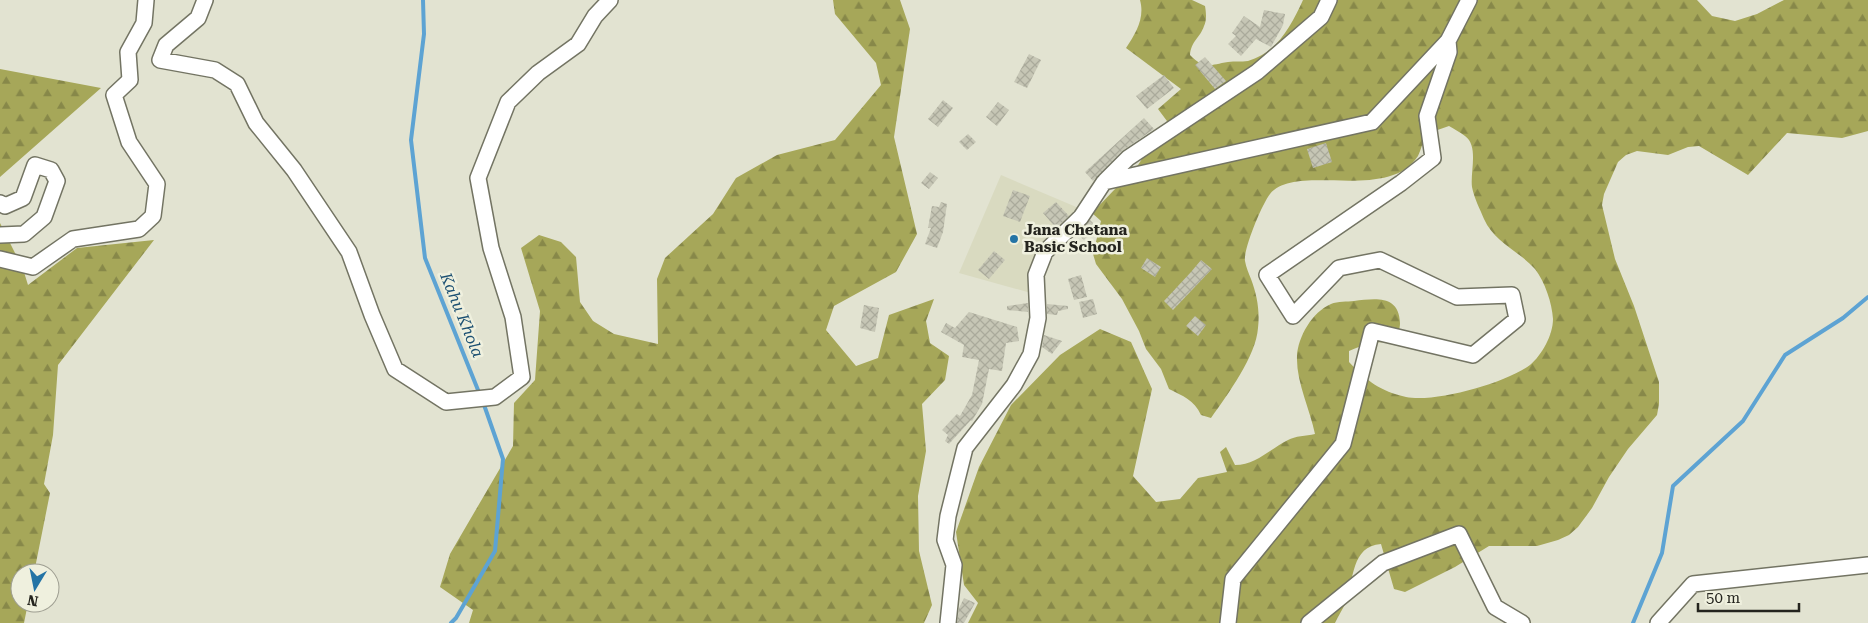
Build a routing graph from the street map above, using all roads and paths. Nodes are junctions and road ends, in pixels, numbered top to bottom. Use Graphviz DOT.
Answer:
graph roads {
  1 [pos="146,0"];
  2 [pos="205,0"];
  3 [pos="610,0"];
  4 [pos="1329,0"];
  5 [pos="1469,0"];
  6 [pos="1448,41"];
  7 [pos="1104,182"];
  8 [pos="0,202"];
  9 [pos="0,235"];
  10 [pos="0,259"];
  11 [pos="1868,565"];
  12 [pos="948,623"];
  13 [pos="1228,623"];
  14 [pos="1309,623"];
  15 [pos="1522,623"];
  16 [pos="1658,623"];
  1 -- 10 [label="street"];
  2 -- 3 [label="street"];
  4 -- 7 [label="street"];
  5 -- 6 [label="street"];
  6 -- 7 [label="street"];
  6 -- 13 [label="street"];
  7 -- 12 [label="street"];
  8 -- 9 [label="street"];
  11 -- 16 [label="street"];
  14 -- 15 [label="street"];
}
